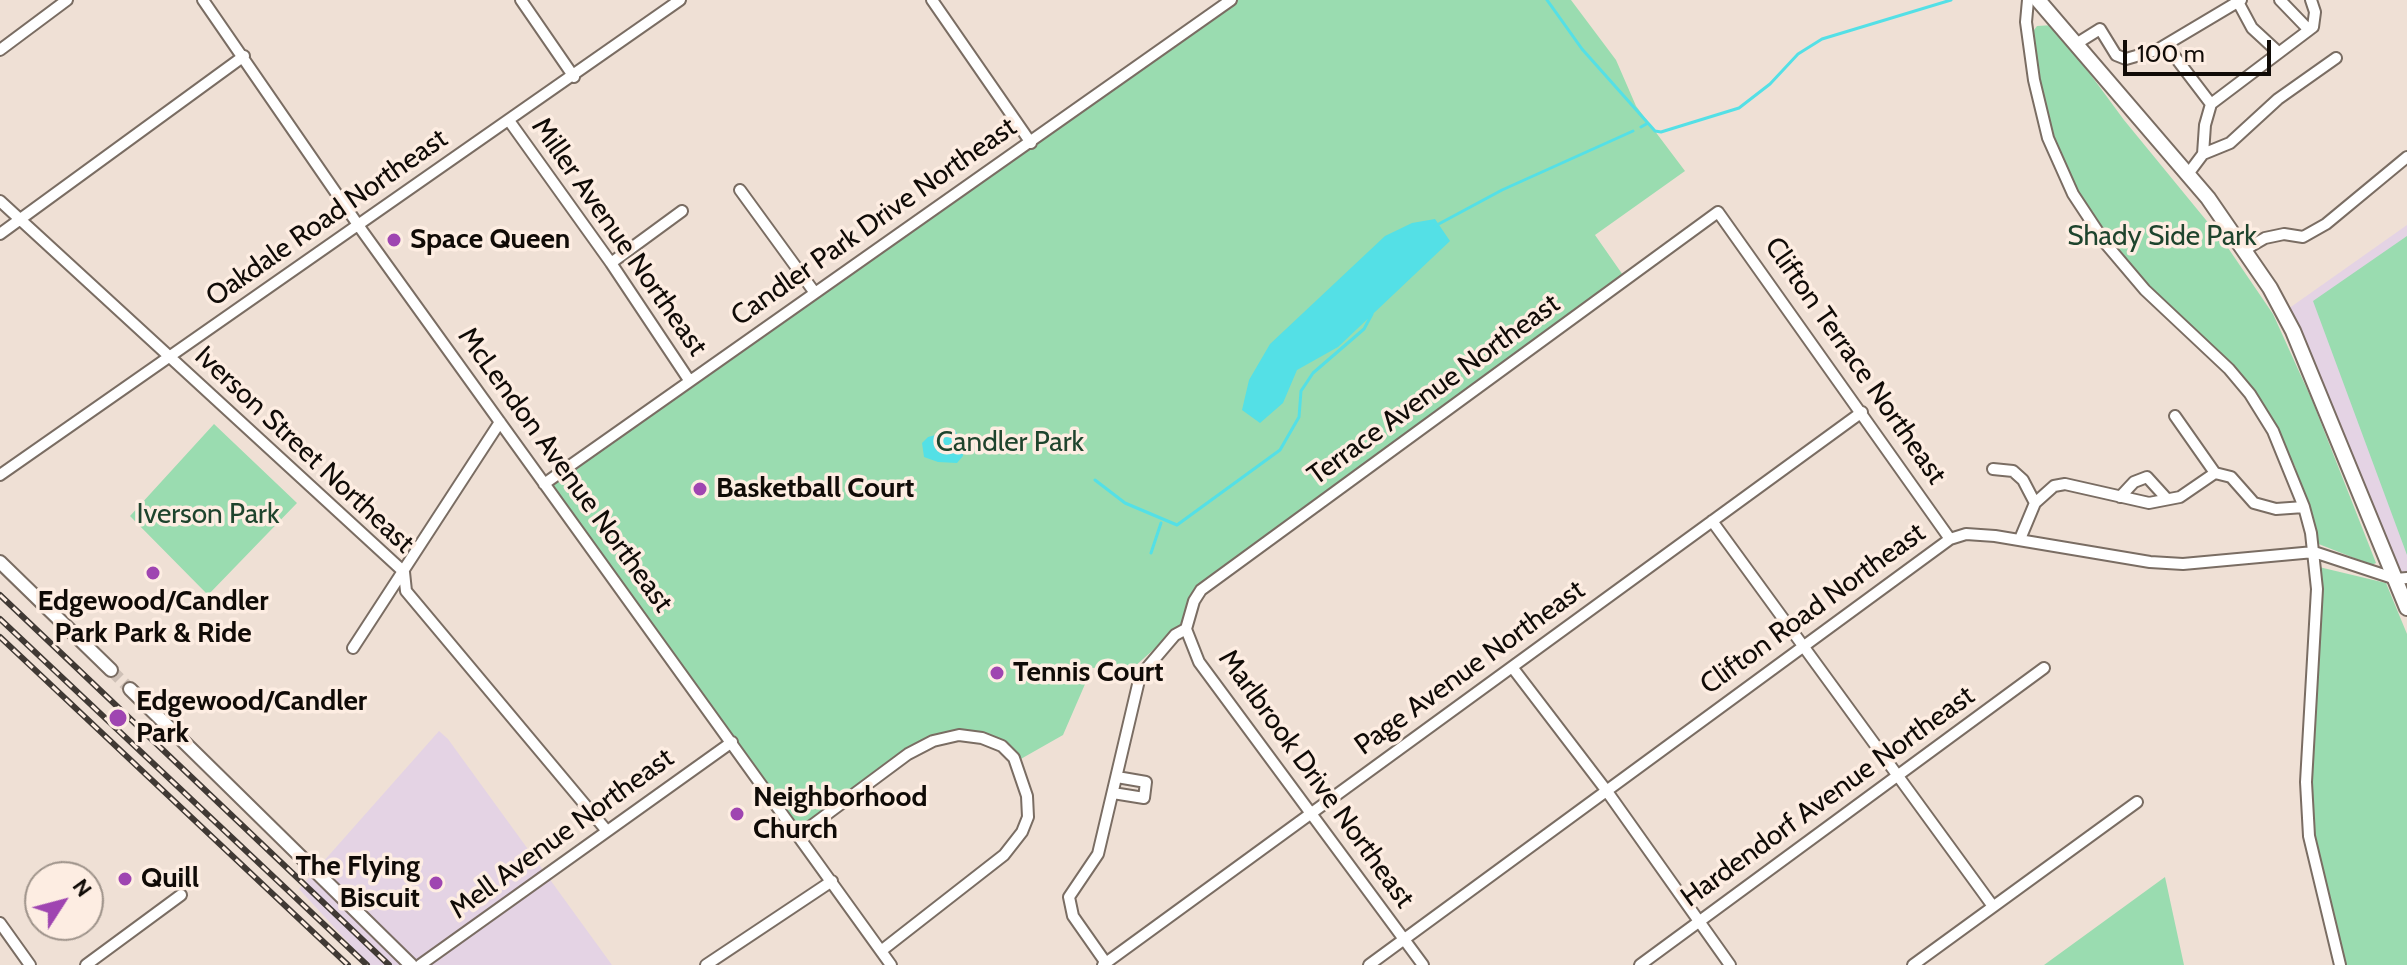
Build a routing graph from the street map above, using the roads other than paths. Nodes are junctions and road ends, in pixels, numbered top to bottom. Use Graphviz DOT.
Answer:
graph roads {
  1 [pos="67,0"];
  2 [pos="203,0"];
  3 [pos="521,0"];
  4 [pos="932,0"];
  5 [pos="1231,0"];
  6 [pos="2028,0"];
  7 [pos="2038,0"];
  8 [pos="2280,0"];
  9 [pos="2311,0"];
  10 [pos="677,1"];
  11 [pos="2239,1"];
  12 [pos="2309,30"];
  13 [pos="2076,44"];
  14 [pos="2166,45"];
  15 [pos="0,50"];
  16 [pos="2278,52"];
  17 [pos="244,56"];
  18 [pos="2336,58"];
  19 [pos="574,77"];
  20 [pos="2211,104"];
  21 [pos="510,122"];
  22 [pos="2205,142"];
  23 [pos="1031,143"];
  24 [pos="2220,146"];
  25 [pos="2203,154"];
  26 [pos="2407,157"];
  27 [pos="2188,174"];
  28 [pos="740,190"];
  29 [pos="0,201"];
  30 [pos="682,211"];
  31 [pos="1718,212"];
  32 [pos="19,221"];
  33 [pos="359,226"];
  34 [pos="0,234"];
  35 [pos="2246,249"];
  36 [pos="611,263"];
  37 [pos="815,293"];
  38 [pos="169,358"];
  39 [pos="689,380"];
  40 [pos="1862,412"];
  41 [pos="2175,416"];
  42 [pos="500,422"];
  43 [pos="1993,469"];
  44 [pos="2215,473"];
  45 [pos="0,475"];
  46 [pos="544,484"];
  47 [pos="2120,497"];
  48 [pos="2167,499"];
  49 [pos="2035,503"];
  50 [pos="2304,507"];
  51 [pos="1712,521"];
  52 [pos="1950,539"];
  53 [pos="2020,539"];
  54 [pos="2314,552"];
  55 [pos="0,562"];
  56 [pos="404,572"];
  57 [pos="2402,579"];
  58 [pos="2407,608"];
  59 [pos="1186,629"];
  60 [pos="1805,644"];
  61 [pos="353,648"];
  62 [pos="1512,667"];
  63 [pos="2044,668"];
  64 [pos="111,670"];
  65 [pos="130,689"];
  66 [pos="732,742"];
  67 [pos="1897,775"];
  68 [pos="1117,777"];
  69 [pos="1606,790"];
  70 [pos="1113,793"];
  71 [pos="2137,802"];
  72 [pos="1311,815"];
  73 [pos="607,831"];
  74 [pos="799,835"];
  75 [pos="832,881"];
  76 [pos="181,895"];
  77 [pos="1992,905"];
  78 [pos="1699,922"];
  79 [pos="0,923"];
  80 [pos="1405,939"];
  81 [pos="881,951"];
  82 [pos="1104,964"];
  83 [pos="30,965"];
  84 [pos="86,965"];
  85 [pos="411,965"];
  86 [pos="420,965"];
  87 [pos="706,965"];
  88 [pos="891,965"];
  89 [pos="1369,965"];
  90 [pos="1423,965"];
  91 [pos="1640,965"];
  92 [pos="1730,965"];
  93 [pos="1913,965"];
  94 [pos="2340,965"];
  1 -- 15 [label="street"];
  2 -- 17 [label="street, McLendon Avenue Northeast"];
  3 -- 19 [label="street, Miller Avenue Northeast"];
  4 -- 23 [label="street"];
  5 -- 23 [label="street, Candler Park Drive Northeast"];
  6 -- 50 [label="street"];
  7 -- 13 [label="highway"];
  8 -- 12 [label="street"];
  9 -- 12 [label="street"];
  10 -- 19 [label="street, Oakdale Road Northeast"];
  11 -- 14 [label="street"];
  11 -- 16 [label="street"];
  12 -- 16 [label="street"];
  13 -- 14 [label="street"];
  13 -- 27 [label="highway"];
  14 -- 20 [label="street"];
  16 -- 20 [label="street"];
  17 -- 32 [label="street"];
  17 -- 33 [label="street, McLendon Avenue Northeast"];
  18 -- 24 [label="street"];
  19 -- 21 [label="street, Oakdale Road Northeast"];
  20 -- 22 [label="street"];
  21 -- 33 [label="street, Oakdale Road Northeast"];
  21 -- 36 [label="street, Miller Avenue Northeast"];
  22 -- 24 [label="street"];
  22 -- 25 [label="street"];
  23 -- 37 [label="street, Candler Park Drive Northeast"];
  24 -- 25 [label="street"];
  25 -- 27 [label="street"];
  26 -- 35 [label="street"];
  27 -- 35 [label="highway"];
  28 -- 37 [label="street"];
  29 -- 32 [label="street, Iverson Street Northeast"];
  30 -- 36 [label="street"];
  31 -- 40 [label="street, Clifton Terrace Northeast"];
  31 -- 59 [label="street, Terrace Avenue Northeast"];
  32 -- 34 [label="street"];
  32 -- 38 [label="street, Iverson Street Northeast"];
  33 -- 38 [label="street, Oakdale Road Northeast"];
  33 -- 42 [label="street, McLendon Avenue Northeast"];
  35 -- 57 [label="highway"];
  36 -- 39 [label="street, Miller Avenue Northeast"];
  37 -- 39 [label="street, Candler Park Drive Northeast"];
  38 -- 45 [label="street, Oakdale Road Northeast"];
  38 -- 56 [label="street, Iverson Street Northeast"];
  39 -- 46 [label="street, Candler Park Drive Northeast"];
  40 -- 51 [label="street, Page Avenue Northeast"];
  40 -- 52 [label="street, Clifton Terrace Northeast"];
  41 -- 44 [label="street"];
  42 -- 46 [label="street, McLendon Avenue Northeast"];
  42 -- 56 [label="street"];
  43 -- 49 [label="street"];
  44 -- 48 [label="street"];
  44 -- 50 [label="street"];
  46 -- 66 [label="street, McLendon Avenue Northeast"];
  47 -- 48 [label="street"];
  47 -- 48 [label="street"];
  47 -- 49 [label="street"];
  49 -- 53 [label="street"];
  50 -- 54 [label="street"];
  51 -- 60 [label="street"];
  51 -- 62 [label="street, Page Avenue Northeast"];
  52 -- 53 [label="street, Clifton Road Northeast"];
  52 -- 60 [label="street, Clifton Road Northeast"];
  53 -- 54 [label="street, Clifton Road Northeast"];
  54 -- 57 [label="street, Clifton Road Northeast"];
  54 -- 94 [label="street"];
  55 -- 64 [label="main road"];
  56 -- 61 [label="street"];
  56 -- 73 [label="street, Iverson Street Northeast"];
  57 -- 58 [label="highway"];
  59 -- 68 [label="street, Page Avenue Northeast"];
  59 -- 72 [label="street, Marlbrook Drive Northeast"];
  60 -- 67 [label="street"];
  60 -- 69 [label="street, Clifton Road Northeast"];
  62 -- 69 [label="street"];
  62 -- 72 [label="street, Page Avenue Northeast"];
  63 -- 67 [label="street, Hardendorf Avenue Northeast"];
  65 -- 85 [label="main road"];
  66 -- 73 [label="street, Mell Avenue Northeast"];
  66 -- 74 [label="street, McLendon Avenue Northeast"];
  67 -- 77 [label="street"];
  67 -- 78 [label="street, Hardendorf Avenue Northeast"];
  68 -- 70 [label="street, Page Avenue Northeast"];
  68 -- 70 [label="street"];
  69 -- 78 [label="street"];
  69 -- 80 [label="street, Clifton Road Northeast"];
  70 -- 82 [label="street, Page Avenue Northeast"];
  71 -- 77 [label="street"];
  72 -- 80 [label="street, Marlbrook Drive Northeast"];
  72 -- 82 [label="street, Page Avenue Northeast"];
  73 -- 86 [label="street, Mell Avenue Northeast"];
  74 -- 75 [label="street, McLendon Avenue Northeast"];
  74 -- 81 [label="street"];
  75 -- 81 [label="street, McLendon Avenue Northeast"];
  75 -- 87 [label="street"];
  76 -- 84 [label="street"];
  77 -- 93 [label="street"];
  78 -- 91 [label="street, Hardendorf Avenue Northeast"];
  78 -- 92 [label="street"];
  79 -- 83 [label="street"];
  80 -- 89 [label="street, Clifton Road Northeast"];
  80 -- 90 [label="street, Marlbrook Drive Northeast"];
  81 -- 88 [label="street, McLendon Avenue Northeast"];
}
